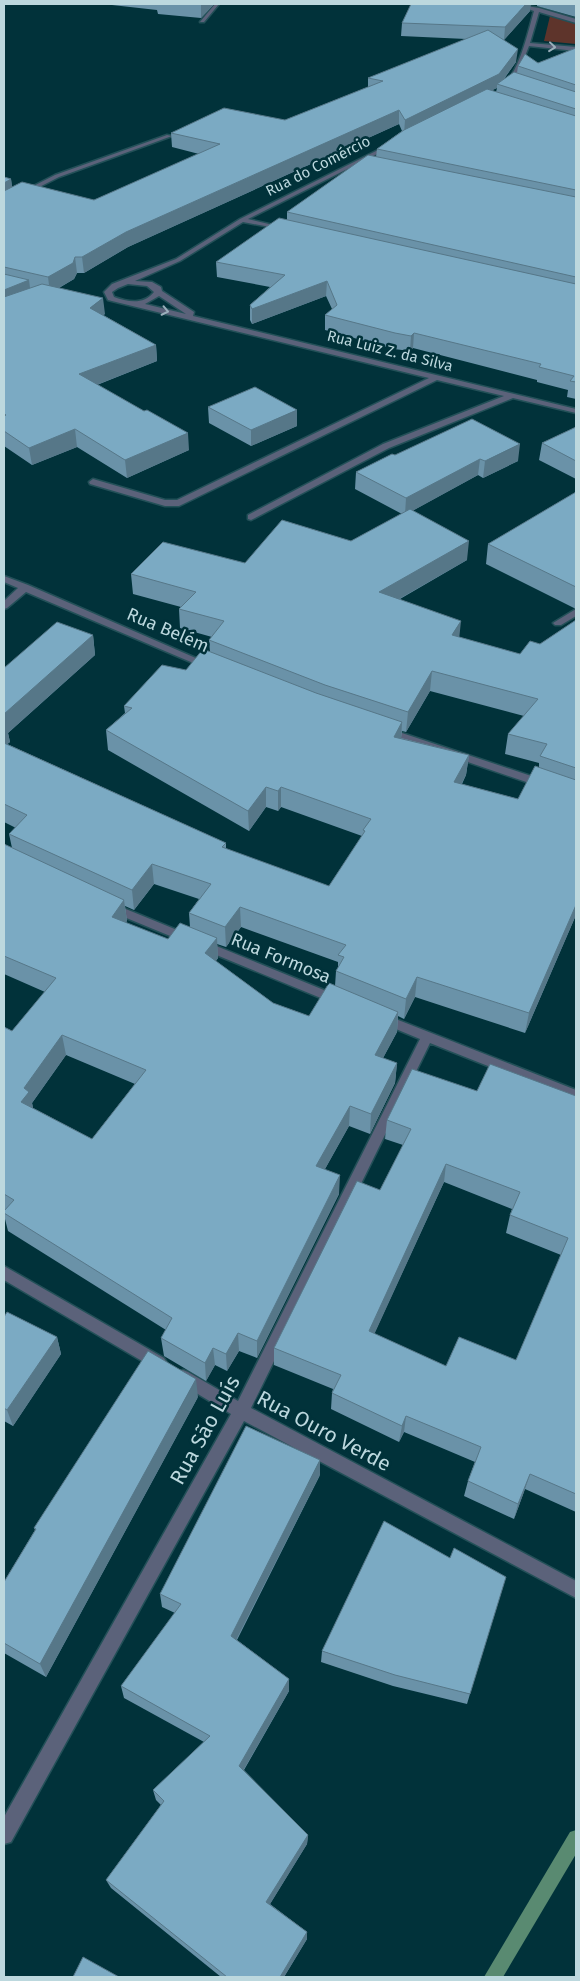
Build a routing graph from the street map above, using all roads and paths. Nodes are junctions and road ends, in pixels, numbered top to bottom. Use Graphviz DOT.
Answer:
graph roads {
  1 [pos="217,4"];
  2 [pos="516,4"];
  3 [pos="543,4"];
  4 [pos="537,10"];
  5 [pos="202,21"];
  6 [pos="576,21"];
  7 [pos="527,44"];
  8 [pos="576,49"];
  9 [pos="512,81"];
  10 [pos="521,84"];
  11 [pos="501,90"];
  12 [pos="169,136"];
  13 [pos="399,141"];
  14 [pos="356,163"];
  15 [pos="366,165"];
  16 [pos="4,203"];
  17 [pos="242,220"];
  18 [pos="290,231"];
  19 [pos="178,260"];
  20 [pos="166,273"];
  21 [pos="160,279"];
  22 [pos="121,284"];
  23 [pos="156,289"];
  24 [pos="102,298"];
  25 [pos="111,298"];
  26 [pos="132,304"];
  27 [pos="198,318"];
  28 [pos="438,376"];
  29 [pos="513,395"];
  30 [pos="576,411"];
  31 [pos="93,482"];
  32 [pos="251,517"];
  33 [pos="4,579"];
  34 [pos="25,587"];
  35 [pos="4,606"];
  36 [pos="576,612"];
  37 [pos="558,623"];
  38 [pos="222,671"];
  39 [pos="377,728"];
  40 [pos="576,795"];
  41 [pos="101,902"];
  42 [pos="345,1004"];
  43 [pos="372,1015"];
  44 [pos="427,1037"];
  45 [pos="576,1096"];
  46 [pos="4,1272"];
  47 [pos="241,1411"];
  48 [pos="576,1590"];
  49 [pos="4,1832"];
  1 -- 5 [label="street"];
  2 -- 4 [label="street"];
  3 -- 4 [label="street"];
  4 -- 6 [label="street"];
  4 -- 7 [label="street"];
  7 -- 8 [label="street, one-way"];
  7 -- 9 [label="street"];
  9 -- 10 [label="street"];
  9 -- 11 [label="street"];
  12 -- 16 [label="street"];
  13 -- 14 [label="street, Rua do Comércio"];
  14 -- 15 [label="street"];
  14 -- 17 [label="street, Rua do Comércio"];
  17 -- 18 [label="street"];
  17 -- 19 [label="street, Rua do Comércio"];
  19 -- 20 [label="street, Rua do Comércio"];
  19 -- 22 [label="street, Rua do Comércio"];
  21 -- 23 [label="street"];
  22 -- 23 [label="street"];
  22 -- 25 [label="street"];
  23 -- 26 [label="street"];
  23 -- 27 [label="street, Rua Luiz Z. da Silva"];
  24 -- 25 [label="street, Rua Luiz Z. da Silva"];
  25 -- 26 [label="street, Rua Luiz Z. da Silva"];
  26 -- 27 [label="street, Rua Luiz Z. da Silva, one-way"];
  27 -- 28 [label="street, Rua Luiz Z. da Silva"];
  28 -- 29 [label="street, Rua Luiz Z. da Silva"];
  28 -- 31 [label="street"];
  29 -- 30 [label="street, Rua Luiz Z. da Silva"];
  29 -- 32 [label="street"];
  33 -- 34 [label="street, Rua Belém"];
  34 -- 35 [label="street"];
  34 -- 38 [label="street, Rua Belém"];
  36 -- 37 [label="street"];
  39 -- 40 [label="street"];
  41 -- 42 [label="street, Rua Formosa"];
  43 -- 44 [label="street"];
  44 -- 45 [label="street"];
  44 -- 47 [label="street, Rua São Luís"];
  46 -- 47 [label="street, Rua Ouro Verde"];
  47 -- 48 [label="street, Rua Ouro Verde"];
  47 -- 49 [label="street, Rua São Luís"];
}
